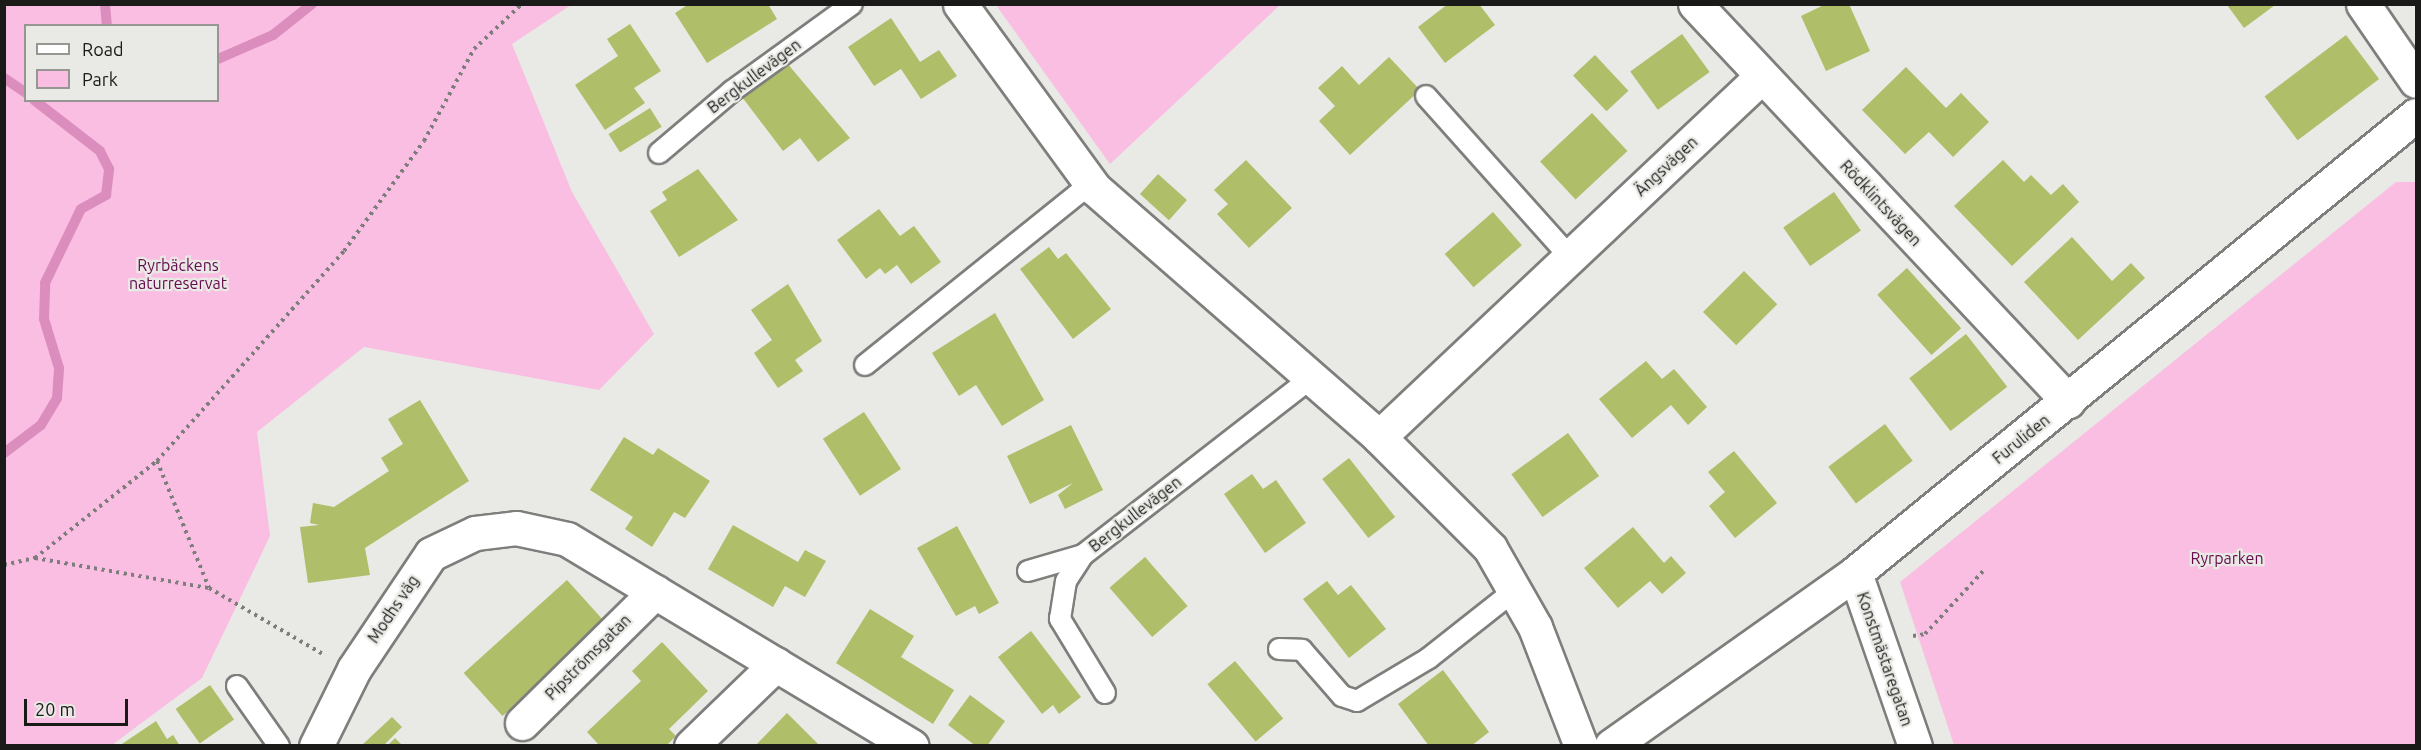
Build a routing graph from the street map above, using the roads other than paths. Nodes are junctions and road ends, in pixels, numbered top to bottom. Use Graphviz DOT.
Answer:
graph roads {
  1 [pos="852,4"];
  2 [pos="960,4"];
  3 [pos="1695,4"];
  4 [pos="2363,4"];
  5 [pos="1762,76"];
  6 [pos="2416,81"];
  7 [pos="1426,96"];
  8 [pos="2416,115"];
  9 [pos="659,153"];
  10 [pos="1091,183"];
  11 [pos="1570,257"];
  12 [pos="865,365"];
  13 [pos="1311,378"];
  14 [pos="2068,401"];
  15 [pos="1379,437"];
  16 [pos="1083,555"];
  17 [pos="1028,572"];
  18 [pos="1855,573"];
  19 [pos="1515,590"];
  20 [pos="655,591"];
  21 [pos="1279,649"];
  22 [pos="776,664"];
  23 [pos="237,686"];
  24 [pos="1105,693"];
  25 [pos="522,723"];
  26 [pos="898,742"];
  27 [pos="279,746"];
  28 [pos="316,746"];
  29 [pos="691,746"];
  30 [pos="1581,746"];
  31 [pos="1611,746"];
  32 [pos="1915,746"];
  1 -- 9 [label="lane, Bergkullevägen"];
  2 -- 10 [label="street"];
  3 -- 5 [label="street, Rödklintsvägen"];
  4 -- 6 [label="street"];
  5 -- 11 [label="street, Ängsvägen"];
  5 -- 14 [label="street, Rödklintsvägen"];
  7 -- 11 [label="lane"];
  8 -- 14 [label="street, Furuliden"];
  10 -- 12 [label="lane"];
  10 -- 13 [label="street"];
  11 -- 15 [label="street, Ängsvägen"];
  13 -- 15 [label="street"];
  13 -- 16 [label="lane, Bergkullevägen"];
  14 -- 18 [label="street, Furuliden"];
  15 -- 19 [label="street"];
  16 -- 17 [label="lane"];
  16 -- 24 [label="lane, Bergkullevägen"];
  18 -- 31 [label="street, Furuliden"];
  18 -- 32 [label="street, Konstmästaregatan"];
  19 -- 21 [label="lane"];
  19 -- 30 [label="street"];
  20 -- 22 [label="street"];
  20 -- 25 [label="street, Pipströmsgatan"];
  20 -- 28 [label="street, Modhs väg"];
  22 -- 26 [label="street"];
  22 -- 29 [label="street"];
  23 -- 27 [label="lane"];
}
